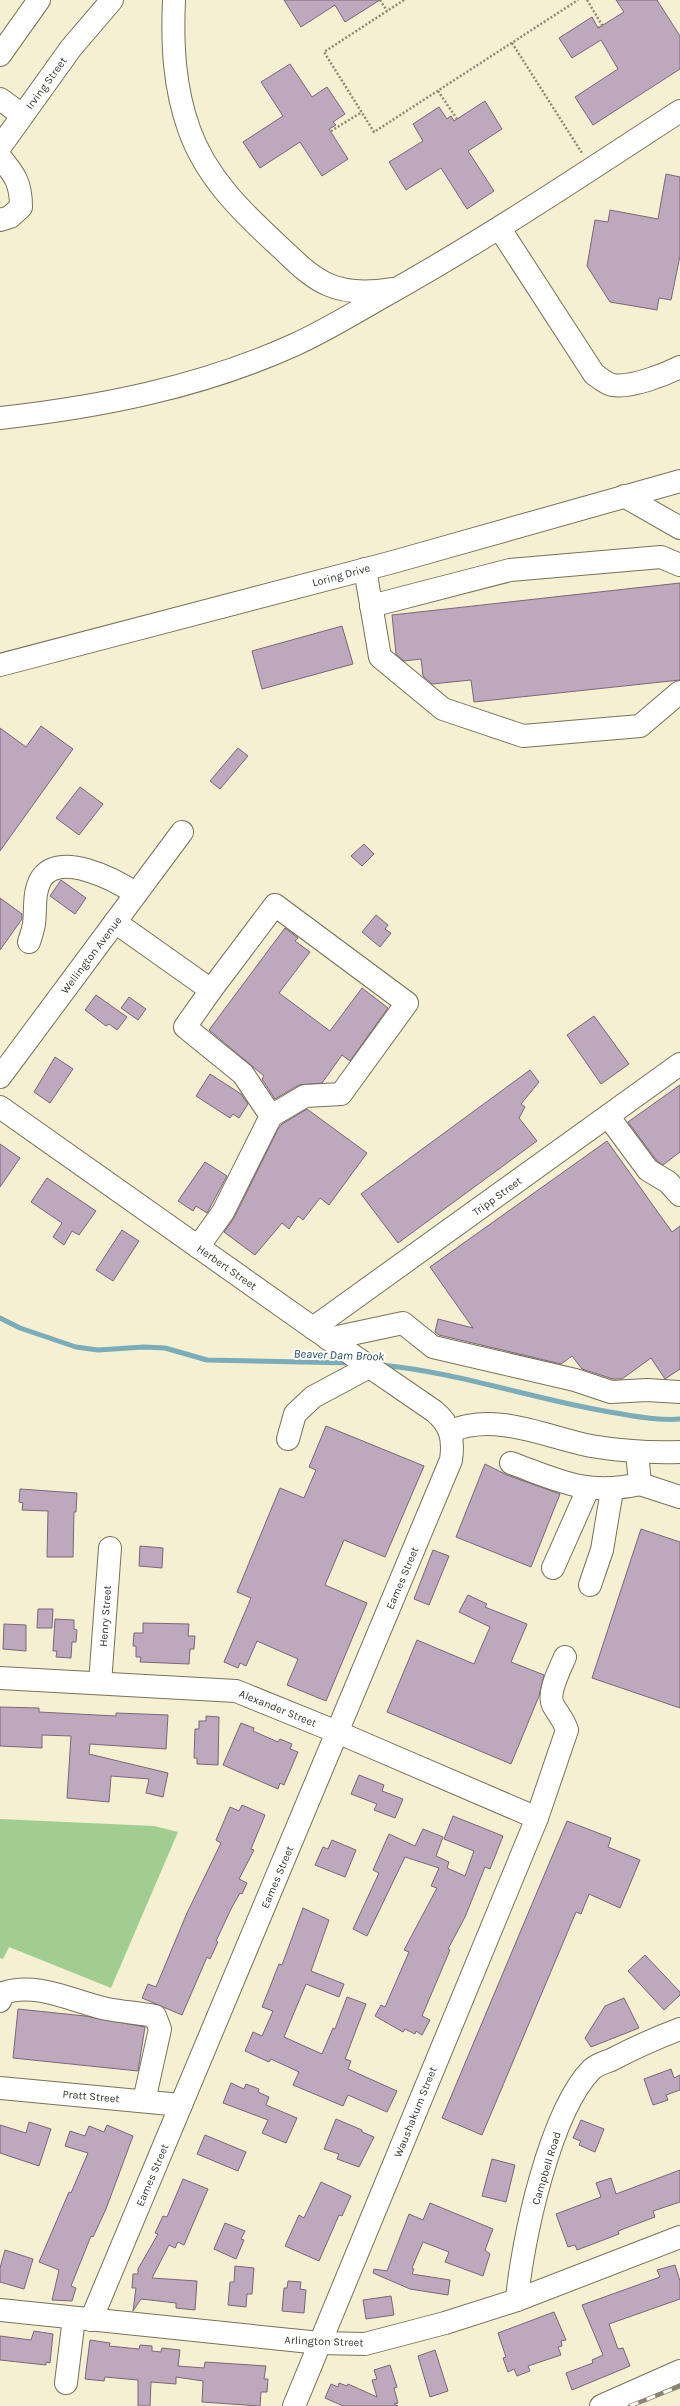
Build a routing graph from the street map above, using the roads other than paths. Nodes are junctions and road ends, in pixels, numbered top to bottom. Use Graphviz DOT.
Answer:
graph roads {
  1 [pos="39,0"];
  2 [pos="103,0"];
  3 [pos="112,0"];
  4 [pos="174,0"];
  5 [pos="93,20"];
  6 [pos="0,55"];
  7 [pos="0,98"];
  8 [pos="680,111"];
  9 [pos="22,115"];
  10 [pos="0,147"];
  11 [pos="0,157"];
  12 [pos="0,220"];
  13 [pos="500,229"];
  14 [pos="406,284"];
  15 [pos="680,367"];
  16 [pos="0,418"];
  17 [pos="680,481"];
  18 [pos="624,496"];
  19 [pos="680,528"];
  20 [pos="680,565"];
  21 [pos="365,569"];
  22 [pos="371,606"];
  23 [pos="0,665"];
  24 [pos="680,692"];
  25 [pos="182,832"];
  26 [pos="136,894"];
  27 [pos="115,922"];
  28 [pos="29,942"];
  29 [pos="211,990"];
  30 [pos="680,1064"];
  31 [pos="0,1077"];
  32 [pos="0,1107"];
  33 [pos="271,1116"];
  34 [pos="608,1116"];
  35 [pos="680,1195"];
  36 [pos="198,1247"];
  37 [pos="328,1338"];
  38 [pos="370,1367"];
  39 [pos="680,1392"];
  40 [pos="451,1431"];
  41 [pos="288,1439"];
  42 [pos="637,1452"];
  43 [pos="680,1452"];
  44 [pos="511,1463"];
  45 [pos="640,1484"];
  46 [pos="588,1489"];
  47 [pos="612,1490"];
  48 [pos="680,1497"];
  49 [pos="110,1548"];
  50 [pos="553,1568"];
  51 [pos="590,1585"];
  52 [pos="565,1657"];
  53 [pos="0,1678"];
  54 [pos="100,1683"];
  55 [pos="337,1732"];
  56 [pos="536,1818"];
  57 [pos="0,2001"];
  58 [pos="680,2028"];
  59 [pos="0,2088"];
  60 [pos="144,2101"];
  61 [pos="181,2105"];
  62 [pos="680,2237"];
  63 [pos="517,2300"];
  64 [pos="0,2310"];
  65 [pos="82,2319"];
  66 [pos="320,2343"];
  67 [pos="680,2371"];
  68 [pos="66,2383"];
  69 [pos="294,2406"];
  70 [pos="601,2406"];
  1 -- 6 [label="street"];
  2 -- 5 [label="street"];
  3 -- 5 [label="street"];
  4 -- 14 [label="street"];
  5 -- 9 [label="street, Irving Street"];
  7 -- 9 [label="street"];
  8 -- 13 [label="street"];
  9 -- 10 [label="street, Irving Street"];
  11 -- 12 [label="street"];
  13 -- 14 [label="street"];
  13 -- 15 [label="street"];
  14 -- 16 [label="street"];
  17 -- 18 [label="street, Loring Drive"];
  18 -- 19 [label="street"];
  18 -- 21 [label="street, Loring Drive"];
  20 -- 22 [label="street"];
  21 -- 22 [label="street"];
  21 -- 23 [label="street, Loring Drive"];
  22 -- 24 [label="street"];
  25 -- 26 [label="street, Wellington Avenue"];
  26 -- 27 [label="street, Wellington Avenue"];
  26 -- 28 [label="street"];
  27 -- 29 [label="street"];
  27 -- 31 [label="street, Wellington Avenue"];
  29 -- 33 [label="street"];
  29 -- 33 [label="street"];
  30 -- 34 [label="street, Tripp Street"];
  32 -- 36 [label="street, Herbert Street"];
  33 -- 36 [label="street"];
  34 -- 35 [label="street"];
  34 -- 37 [label="street, Tripp Street"];
  36 -- 37 [label="street, Herbert Street"];
  37 -- 38 [label="street, Herbert Street"];
  37 -- 39 [label="street"];
  38 -- 40 [label="street, Herbert Street"];
  38 -- 41 [label="street"];
  40 -- 42 [label="street"];
  40 -- 55 [label="street, Eames Street"];
  42 -- 43 [label="street"];
  42 -- 45 [label="street"];
  44 -- 46 [label="street"];
  45 -- 47 [label="street"];
  45 -- 48 [label="street"];
  46 -- 47 [label="street"];
  46 -- 50 [label="street"];
  47 -- 51 [label="street"];
  49 -- 54 [label="street, Henry Street"];
  52 -- 56 [label="street, Waushakum Street"];
  53 -- 54 [label="street, Alexander Street"];
  54 -- 55 [label="street, Alexander Street"];
  55 -- 56 [label="street, Alexander Street"];
  55 -- 61 [label="street, Eames Street"];
  56 -- 66 [label="street, Waushakum Street"];
  57 -- 60 [label="street"];
  58 -- 63 [label="street, Campbell Road"];
  59 -- 60 [label="street, Pratt Street"];
  60 -- 61 [label="street, Pratt Street"];
  61 -- 65 [label="street, Eames Street"];
  62 -- 63 [label="street, Arlington Street"];
  63 -- 66 [label="street, Arlington Street"];
  64 -- 65 [label="street, Arlington Street"];
  65 -- 66 [label="street, Arlington Street"];
  65 -- 68 [label="street, Eames Street"];
  66 -- 69 [label="street, Waushakum Street"];
  67 -- 70 [label="street"];
}
